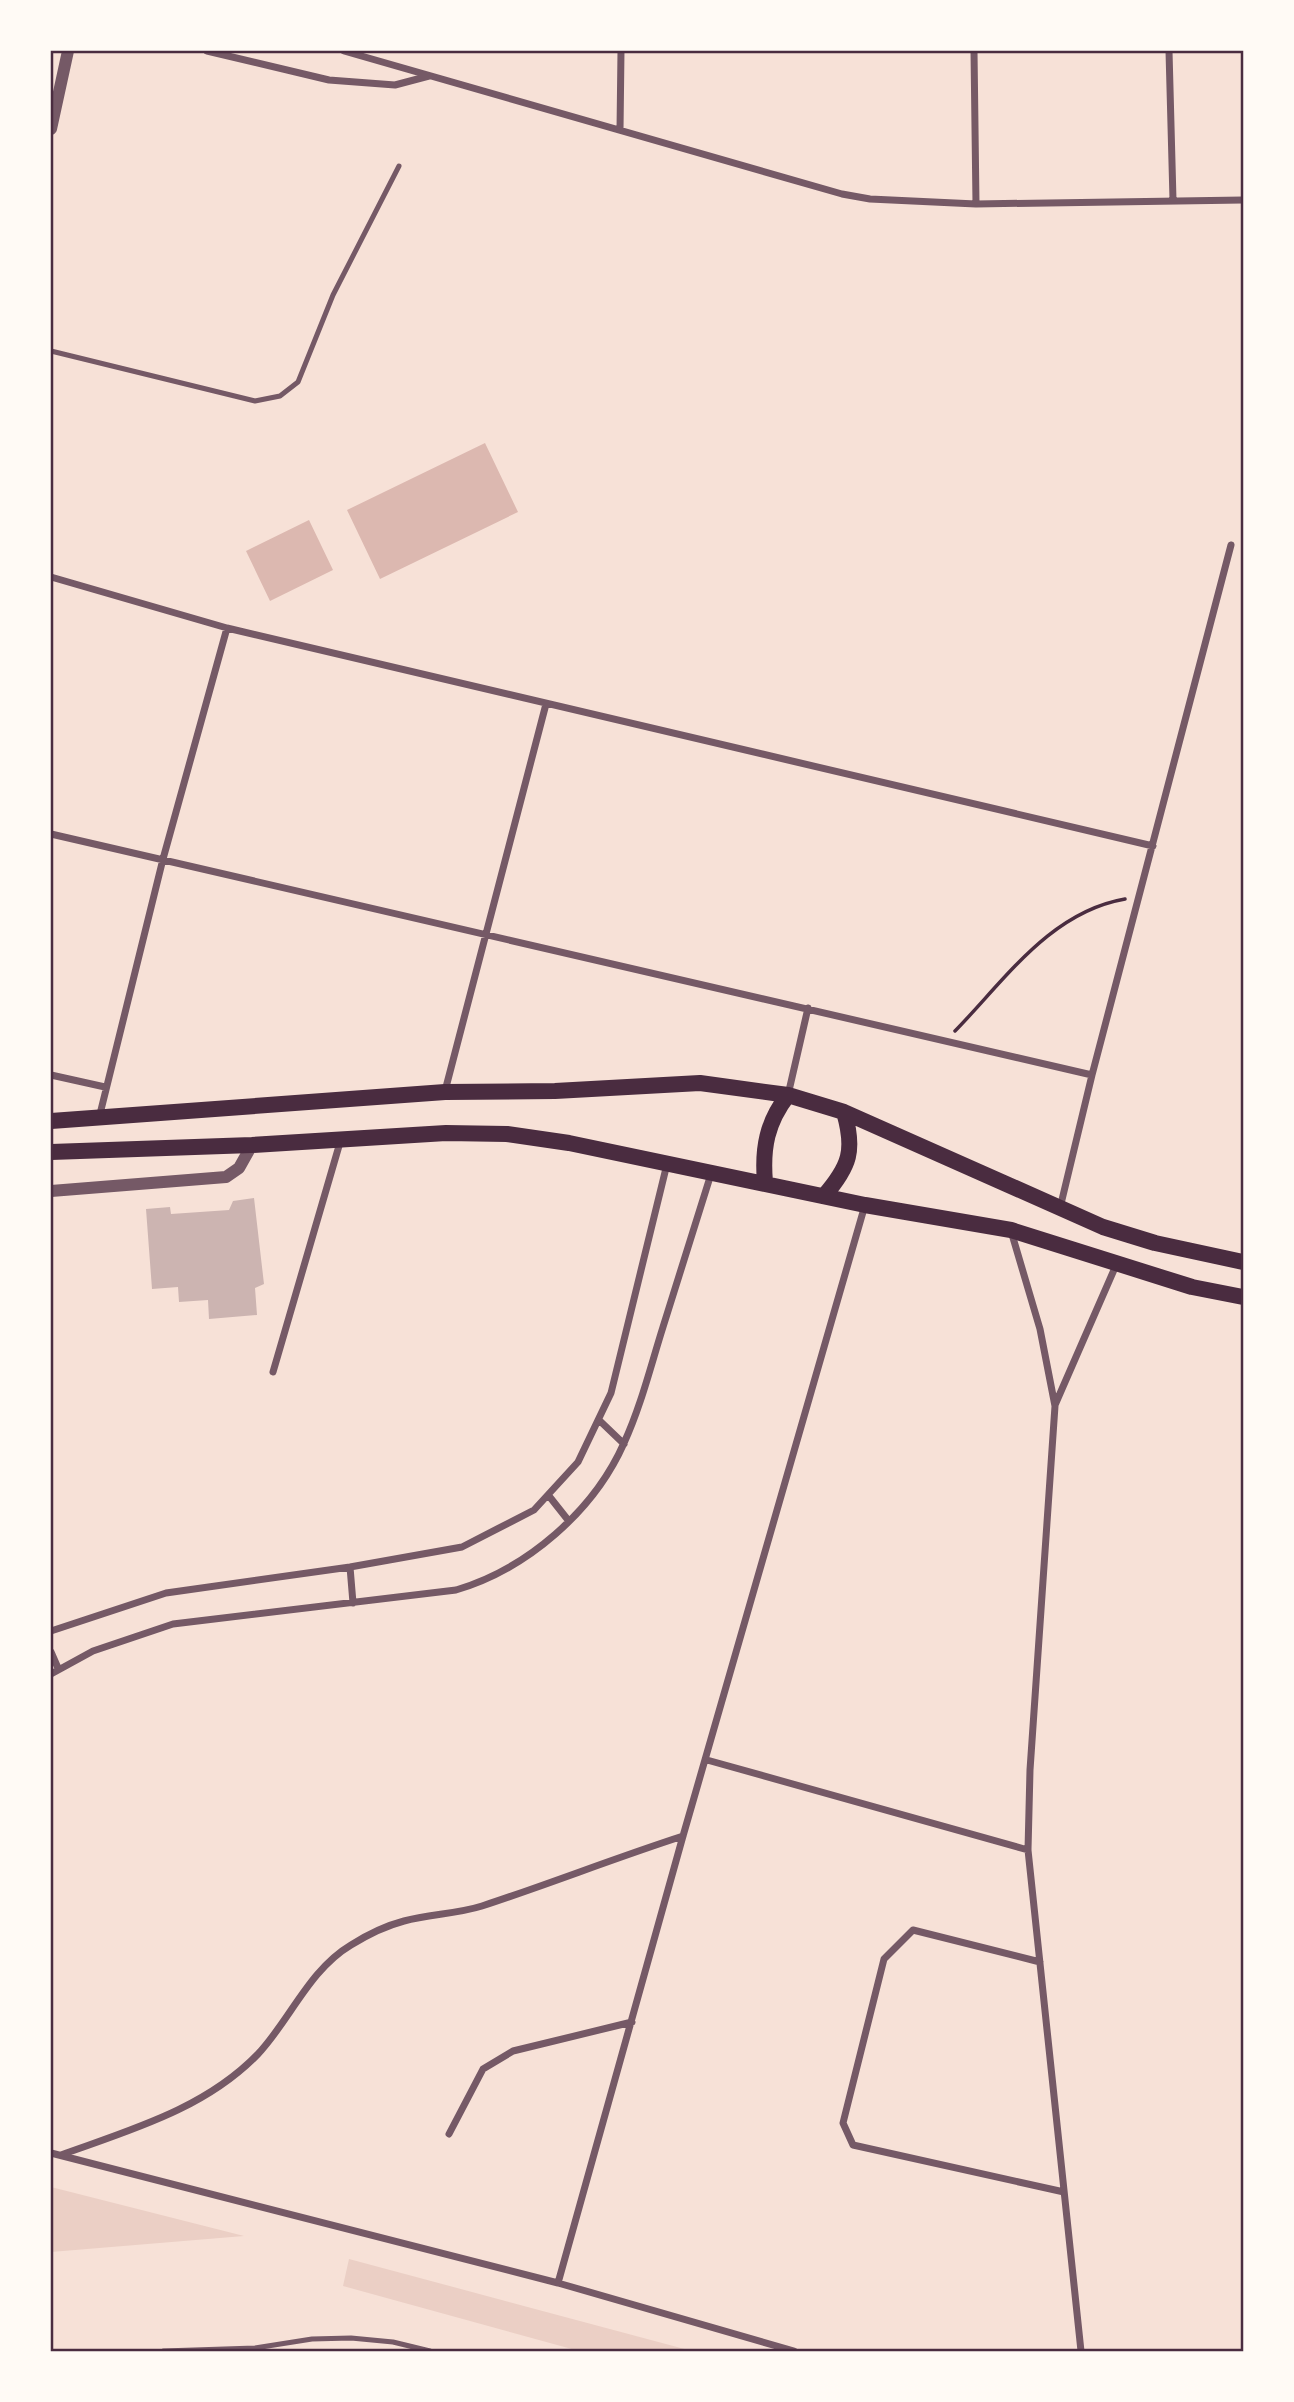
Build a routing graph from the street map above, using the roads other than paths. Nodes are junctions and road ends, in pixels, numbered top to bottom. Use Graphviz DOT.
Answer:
graph roads {
  1 [pos="68,51"];
  2 [pos="207,51"];
  3 [pos="344,51"];
  4 [pos="621,51"];
  5 [pos="974,51"];
  6 [pos="1169,51"];
  7 [pos="430,76"];
  8 [pos="51,129"];
  9 [pos="620,130"];
  10 [pos="399,166"];
  11 [pos="1173,200"];
  12 [pos="1243,200"];
  13 [pos="976,204"];
  14 [pos="51,351"];
  15 [pos="1231,545"];
  16 [pos="51,577"];
  17 [pos="227,628"];
  18 [pos="546,704"];
  19 [pos="51,834"];
  20 [pos="1153,846"];
  21 [pos="163,859"];
  22 [pos="485,937"];
  23 [pos="808,1008"];
  24 [pos="51,1075"];
  25 [pos="1092,1075"];
  26 [pos="106,1087"];
  27 [pos="445,1091"];
  28 [pos="788,1095"];
  29 [pos="844,1112"];
  30 [pos="99,1119"];
  31 [pos="51,1121"];
  32 [pos="341,1139"];
  33 [pos="252,1145"];
  34 [pos="51,1152"];
  35 [pos="667,1163"];
  36 [pos="712,1171"];
  37 [pos="765,1182"];
  38 [pos="51,1191"];
  39 [pos="824,1196"];
  40 [pos="865,1205"];
  41 [pos="1060,1208"];
  42 [pos="1011,1230"];
  43 [pos="1243,1262"];
  44 [pos="1117,1263"];
  45 [pos="1243,1297"];
  46 [pos="273,1372"];
  47 [pos="1055,1406"];
  48 [pos="600,1421"];
  49 [pos="624,1444"];
  50 [pos="549,1496"];
  51 [pos="568,1520"];
  52 [pos="350,1567"];
  53 [pos="354,1603"];
  54 [pos="51,1631"];
  55 [pos="51,1652"];
  56 [pos="58,1668"];
  57 [pos="51,1674"];
  58 [pos="707,1760"];
  59 [pos="683,1836"];
  60 [pos="1028,1850"];
  61 [pos="1040,1962"];
  62 [pos="632,2022"];
  63 [pos="449,2134"];
  64 [pos="51,2153"];
  65 [pos="61,2155"];
  66 [pos="1064,2192"];
  67 [pos="558,2283"];
  68 [pos="255,2350"];
  69 [pos="163,2351"];
  70 [pos="430,2351"];
  71 [pos="794,2351"];
  72 [pos="1081,2351"];
  1 -- 8 [label="street"];
  2 -- 7 [label="street"];
  3 -- 7 [label="street"];
  4 -- 9 [label="street"];
  5 -- 13 [label="street"];
  6 -- 11 [label="street"];
  7 -- 9 [label="street"];
  9 -- 13 [label="street"];
  10 -- 14 [label="lane"];
  11 -- 12 [label="street"];
  11 -- 13 [label="street"];
  15 -- 20 [label="street"];
  16 -- 17 [label="street"];
  17 -- 18 [label="street"];
  17 -- 21 [label="street"];
  18 -- 20 [label="street"];
  18 -- 22 [label="street"];
  19 -- 21 [label="street"];
  20 -- 25 [label="street"];
  21 -- 22 [label="street"];
  21 -- 26 [label="street"];
  22 -- 23 [label="street"];
  22 -- 27 [label="street"];
  23 -- 25 [label="street"];
  23 -- 28 [label="street"];
  24 -- 26 [label="street"];
  25 -- 41 [label="street"];
  26 -- 30 [label="street"];
  27 -- 28 [label="main road"];
  27 -- 30 [label="main road"];
  28 -- 29 [label="main road"];
  28 -- 37 [label="main road"];
  29 -- 39 [label="main road"];
  29 -- 41 [label="main road"];
  30 -- 31 [label="main road"];
  32 -- 33 [label="main road"];
  32 -- 35 [label="main road"];
  32 -- 46 [label="street"];
  33 -- 34 [label="main road"];
  33 -- 38 [label="street"];
  35 -- 36 [label="main road"];
  35 -- 48 [label="street"];
  36 -- 37 [label="main road"];
  36 -- 49 [label="street"];
  37 -- 39 [label="main road"];
  39 -- 40 [label="main road"];
  40 -- 42 [label="main road"];
  40 -- 58 [label="street"];
  41 -- 43 [label="main road"];
  42 -- 44 [label="main road"];
  42 -- 47 [label="street"];
  44 -- 45 [label="main road"];
  44 -- 47 [label="street"];
  47 -- 60 [label="street"];
  48 -- 49 [label="street"];
  48 -- 50 [label="street"];
  49 -- 51 [label="street"];
  50 -- 51 [label="street"];
  50 -- 52 [label="street"];
  51 -- 53 [label="street"];
  52 -- 53 [label="street"];
  52 -- 54 [label="street"];
  53 -- 56 [label="street"];
  55 -- 56 [label="street"];
  56 -- 57 [label="street"];
  58 -- 59 [label="street"];
  58 -- 60 [label="street"];
  59 -- 62 [label="street"];
  59 -- 65 [label="street"];
  60 -- 61 [label="street"];
  61 -- 66 [label="street"];
  61 -- 66 [label="street"];
  62 -- 63 [label="street"];
  62 -- 67 [label="street"];
  64 -- 65 [label="street"];
  65 -- 67 [label="street"];
  66 -- 72 [label="street"];
  67 -- 71 [label="street"];
  68 -- 69 [label="lane"];
  68 -- 70 [label="lane"];
}
